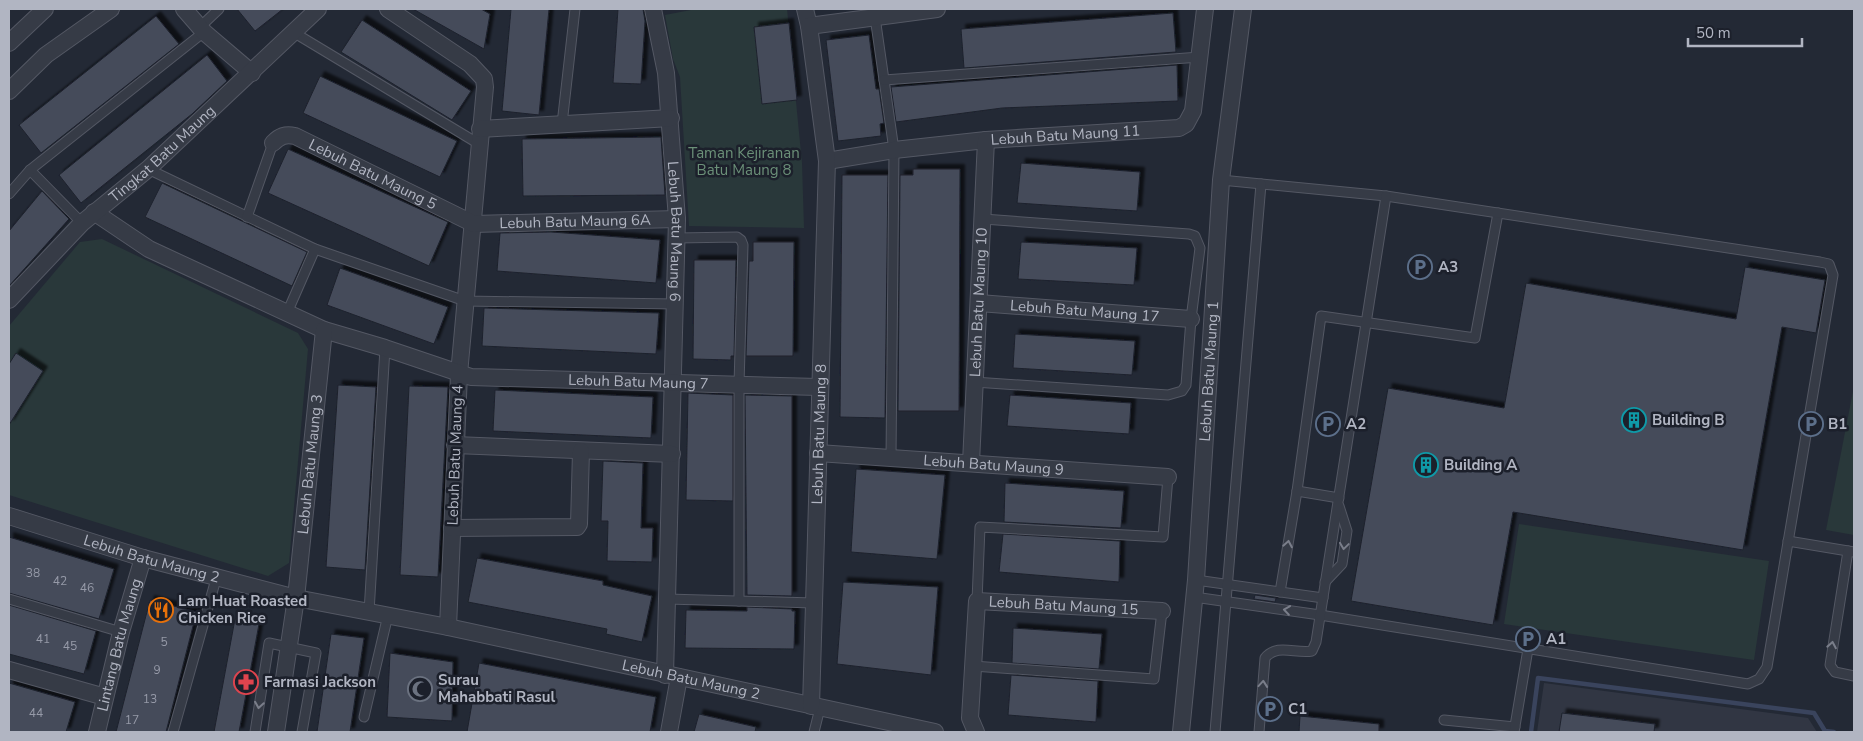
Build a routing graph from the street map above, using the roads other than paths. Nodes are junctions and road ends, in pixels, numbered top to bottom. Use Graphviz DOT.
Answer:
graph roads {
  1 [pos="111,9"];
  2 [pos="184,9"];
  3 [pos="220,9"];
  4 [pos="318,9"];
  5 [pos="388,9"];
  6 [pos="575,9"];
  7 [pos="653,9"];
  8 [pos="805,9"];
  9 [pos="937,9"];
  10 [pos="1205,9"];
  11 [pos="1242,9"];
  12 [pos="34,12"];
  13 [pos="875,17"];
  14 [pos="809,26"];
  15 [pos="202,29"];
  16 [pos="293,32"];
  17 [pos="9,43"];
  18 [pos="1200,58"];
  19 [pos="252,73"];
  20 [pos="884,80"];
  21 [pos="9,91"];
  22 [pos="671,118"];
  23 [pos="562,124"];
  24 [pos="480,136"];
  25 [pos="986,140"];
  26 [pos="273,143"];
  27 [pos="894,150"];
  28 [pos="827,160"];
  29 [pos="148,169"];
  30 [pos="30,170"];
  31 [pos="1221,180"];
  32 [pos="1261,184"];
  33 [pos="9,194"];
  34 [pos="1386,196"];
  35 [pos="1498,213"];
  36 [pos="247,217"];
  37 [pos="88,218"];
  38 [pos="677,219"];
  39 [pos="982,219"];
  40 [pos="474,224"];
  41 [pos="677,238"];
  42 [pos="315,249"];
  43 [pos="9,300"];
  44 [pos="465,301"];
  45 [pos="676,304"];
  46 [pos="979,304"];
  47 [pos="287,313"];
  48 [pos="1191,319"];
  49 [pos="1367,322"];
  50 [pos="324,330"];
  51 [pos="385,348"];
  52 [pos="459,374"];
  53 [pos="974,382"];
  54 [pos="674,383"];
  55 [pos="739,385"];
  56 [pos="818,387"];
  57 [pos="455,445"];
  58 [pos="581,450"];
  59 [pos="818,452"];
  60 [pos="672,454"];
  61 [pos="891,458"];
  62 [pos="971,463"];
  63 [pos="1168,477"];
  64 [pos="1297,491"];
  65 [pos="1338,501"];
  66 [pos="9,516"];
  67 [pos="452,528"];
  68 [pos="1788,541"];
  69 [pos="1851,551"];
  70 [pos="143,558"];
  71 [pos="216,579"];
  72 [pos="1196,580"];
  73 [pos="1324,583"];
  74 [pos="1228,585"];
  75 [pos="1280,592"];
  76 [pos="1194,597"];
  77 [pos="296,598"];
  78 [pos="1323,598"];
  79 [pos="9,599"];
  80 [pos="667,599"];
  81 [pos="739,601"];
  82 [pos="977,601"];
  83 [pos="1226,602"];
  84 [pos="814,603"];
  85 [pos="1162,611"];
  86 [pos="369,612"];
  87 [pos="388,615"];
  88 [pos="1320,615"];
  89 [pos="448,627"];
  90 [pos="121,632"];
  91 [pos="289,647"];
  92 [pos="1528,649"];
  93 [pos="973,666"];
  94 [pos="9,670"];
  95 [pos="672,676"];
  96 [pos="1854,676"];
  97 [pos="105,697"];
  98 [pos="815,707"];
  99 [pos="364,716"];
  100 [pos="1444,720"];
  101 [pos="1515,729"];
  102 [pos="97,732"];
  103 [pos="173,732"];
  104 [pos="255,732"];
  105 [pos="276,732"];
  106 [pos="302,732"];
  107 [pos="669,732"];
  108 [pos="814,732"];
  109 [pos="935,732"];
  110 [pos="976,732"];
  111 [pos="1181,732"];
  112 [pos="1215,732"];
  113 [pos="1259,732"];
  1 -- 21 [label="street"];
  2 -- 15 [label="street"];
  3 -- 15 [label="lane"];
  4 -- 16 [label="street, Tingkat Batu Maung"];
  5 -- 24 [label="street, Lebuh Batu Maung 4"];
  6 -- 23 [label="lane"];
  7 -- 22 [label="street, Lebuh Batu Maung 6"];
  8 -- 14 [label="street"];
  9 -- 13 [label="street"];
  10 -- 18 [label="street, Lebuh Batu Maung 11"];
  11 -- 31 [label="street, Lebuh Batu Maung 1"];
  12 -- 17 [label="street"];
  13 -- 14 [label="street"];
  13 -- 20 [label="lane"];
  14 -- 28 [label="street, Lebuh Batu Maung 8"];
  15 -- 19 [label="street"];
  15 -- 30 [label="lane"];
  16 -- 19 [label="street, Tingkat Batu Maung"];
  16 -- 24 [label="lane"];
  18 -- 20 [label="lane"];
  18 -- 25 [label="street, Lebuh Batu Maung 11"];
  19 -- 29 [label="street, Tingkat Batu Maung"];
  20 -- 27 [label="lane"];
  22 -- 23 [label="street"];
  22 -- 38 [label="street, Lebuh Batu Maung 6"];
  23 -- 24 [label="street"];
  24 -- 40 [label="street, Lebuh Batu Maung 4"];
  25 -- 27 [label="street, Lebuh Batu Maung 11"];
  25 -- 39 [label="street, Lebuh Batu Maung 10"];
  26 -- 36 [label="lane"];
  26 -- 40 [label="street, Lebuh Batu Maung 5"];
  27 -- 28 [label="street, Lebuh Batu Maung 11"];
  27 -- 61 [label="lane"];
  28 -- 56 [label="street, Lebuh Batu Maung 8"];
  29 -- 36 [label="lane"];
  29 -- 37 [label="street, Tingkat Batu Maung"];
  30 -- 33 [label="lane"];
  30 -- 37 [label="lane"];
  31 -- 32 [label="lane"];
  31 -- 72 [label="street, Lebuh Batu Maung 1"];
  32 -- 34 [label="lane"];
  32 -- 74 [label="lane"];
  34 -- 35 [label="lane"];
  34 -- 49 [label="lane"];
  35 -- 49 [label="lane"];
  35 -- 68 [label="lane"];
  36 -- 42 [label="lane"];
  37 -- 43 [label="street, Tingkat Batu Maung"];
  37 -- 47 [label="street"];
  38 -- 40 [label="street, Lebuh Batu Maung 6A"];
  38 -- 41 [label="street, Lebuh Batu Maung 6"];
  39 -- 46 [label="street, Lebuh Batu Maung 10"];
  39 -- 48 [label="lane"];
  40 -- 44 [label="street, Lebuh Batu Maung 4"];
  41 -- 45 [label="street, Lebuh Batu Maung 6"];
  41 -- 55 [label="lane"];
  42 -- 44 [label="lane"];
  42 -- 47 [label="lane"];
  44 -- 45 [label="lane"];
  44 -- 52 [label="street, Lebuh Batu Maung 4"];
  45 -- 54 [label="street, Lebuh Batu Maung 6"];
  46 -- 48 [label="street, Lebuh Batu Maung 17"];
  46 -- 53 [label="street, Lebuh Batu Maung 10"];
  47 -- 50 [label="street"];
  48 -- 53 [label="lane"];
  49 -- 64 [label="lane"];
  49 -- 65 [label="lane"];
  50 -- 51 [label="street"];
  50 -- 77 [label="street, Lebuh Batu Maung 3"];
  51 -- 52 [label="street"];
  51 -- 86 [label="lane"];
  52 -- 54 [label="street, Lebuh Batu Maung 7"];
  52 -- 57 [label="street, Lebuh Batu Maung 4"];
  53 -- 62 [label="street, Lebuh Batu Maung 10"];
  54 -- 55 [label="street, Lebuh Batu Maung 7"];
  54 -- 60 [label="street, Lebuh Batu Maung 6"];
  55 -- 56 [label="street, Lebuh Batu Maung 7"];
  55 -- 81 [label="lane"];
  56 -- 59 [label="street, Lebuh Batu Maung 8"];
  57 -- 58 [label="street"];
  57 -- 67 [label="street, Lebuh Batu Maung 4"];
  58 -- 60 [label="street"];
  58 -- 67 [label="street"];
  59 -- 61 [label="street, Lebuh Batu Maung 9"];
  59 -- 84 [label="street, Lebuh Batu Maung 8"];
  60 -- 80 [label="street, Lebuh Batu Maung 6"];
  61 -- 62 [label="street, Lebuh Batu Maung 9"];
  62 -- 63 [label="street, Lebuh Batu Maung 9"];
  63 -- 82 [label="lane"];
  64 -- 65 [label="lane"];
  75 -- 64 [label="lane, one-way"];
  65 -- 73 [label="lane"];
  65 -- 73 [label="lane, one-way"];
  66 -- 70 [label="street, Lebuh Batu Maung 2"];
  67 -- 89 [label="street, Lebuh Batu Maung 4"];
  68 -- 69 [label="lane"];
  68 -- 92 [label="lane"];
  96 -- 69 [label="lane, one-way"];
  70 -- 71 [label="street, Lebuh Batu Maung 2"];
  70 -- 90 [label="street, Lintang Batu Maung"];
  71 -- 77 [label="street, Lebuh Batu Maung 2"];
  71 -- 103 [label="lane"];
  72 -- 74 [label="lane"];
  72 -- 76 [label="street, Lebuh Batu Maung 1"];
  73 -- 78 [label="lane"];
  74 -- 75 [label="lane"];
  74 -- 83 [label="lane"];
  75 -- 78 [label="lane"];
  76 -- 83 [label="lane"];
  76 -- 111 [label="street, Lebuh Batu Maung 1"];
  77 -- 86 [label="street"];
  77 -- 91 [label="street, Lebuh Batu Maung 3"];
  78 -- 88 [label="lane"];
  79 -- 90 [label="lane"];
  80 -- 81 [label="lane"];
  80 -- 95 [label="street, Lebuh Batu Maung 6"];
  81 -- 84 [label="lane"];
  82 -- 85 [label="street, Lebuh Batu Maung 15"];
  82 -- 93 [label="street, Lebuh Batu Maung 15"];
  88 -- 83 [label="lane, one-way"];
  83 -- 112 [label="lane"];
  84 -- 98 [label="street, Lebuh Batu Maung 8"];
  85 -- 93 [label="lane"];
  86 -- 87 [label="street"];
  87 -- 89 [label="street"];
  87 -- 99 [label="lane"];
  88 -- 92 [label="lane"];
  113 -- 88 [label="lane, one-way"];
  89 -- 95 [label="street, Lebuh Batu Maung 2"];
  90 -- 97 [label="street, Lintang Batu Maung"];
  91 -- 104 [label="lane, one-way"];
  91 -- 105 [label="street, Lebuh Batu Maung 3"];
  91 -- 106 [label="lane"];
  92 -- 101 [label="lane"];
  93 -- 110 [label="street, Lebuh Batu Maung 15"];
  94 -- 97 [label="street"];
  95 -- 98 [label="street, Lebuh Batu Maung 2"];
  95 -- 107 [label="street, Lebuh Batu Maung 6"];
  97 -- 102 [label="street, Lintang Batu Maung"];
  98 -- 108 [label="lane"];
  98 -- 109 [label="street, Lebuh Batu Maung 2"];
  100 -- 101 [label="lane"];
}
